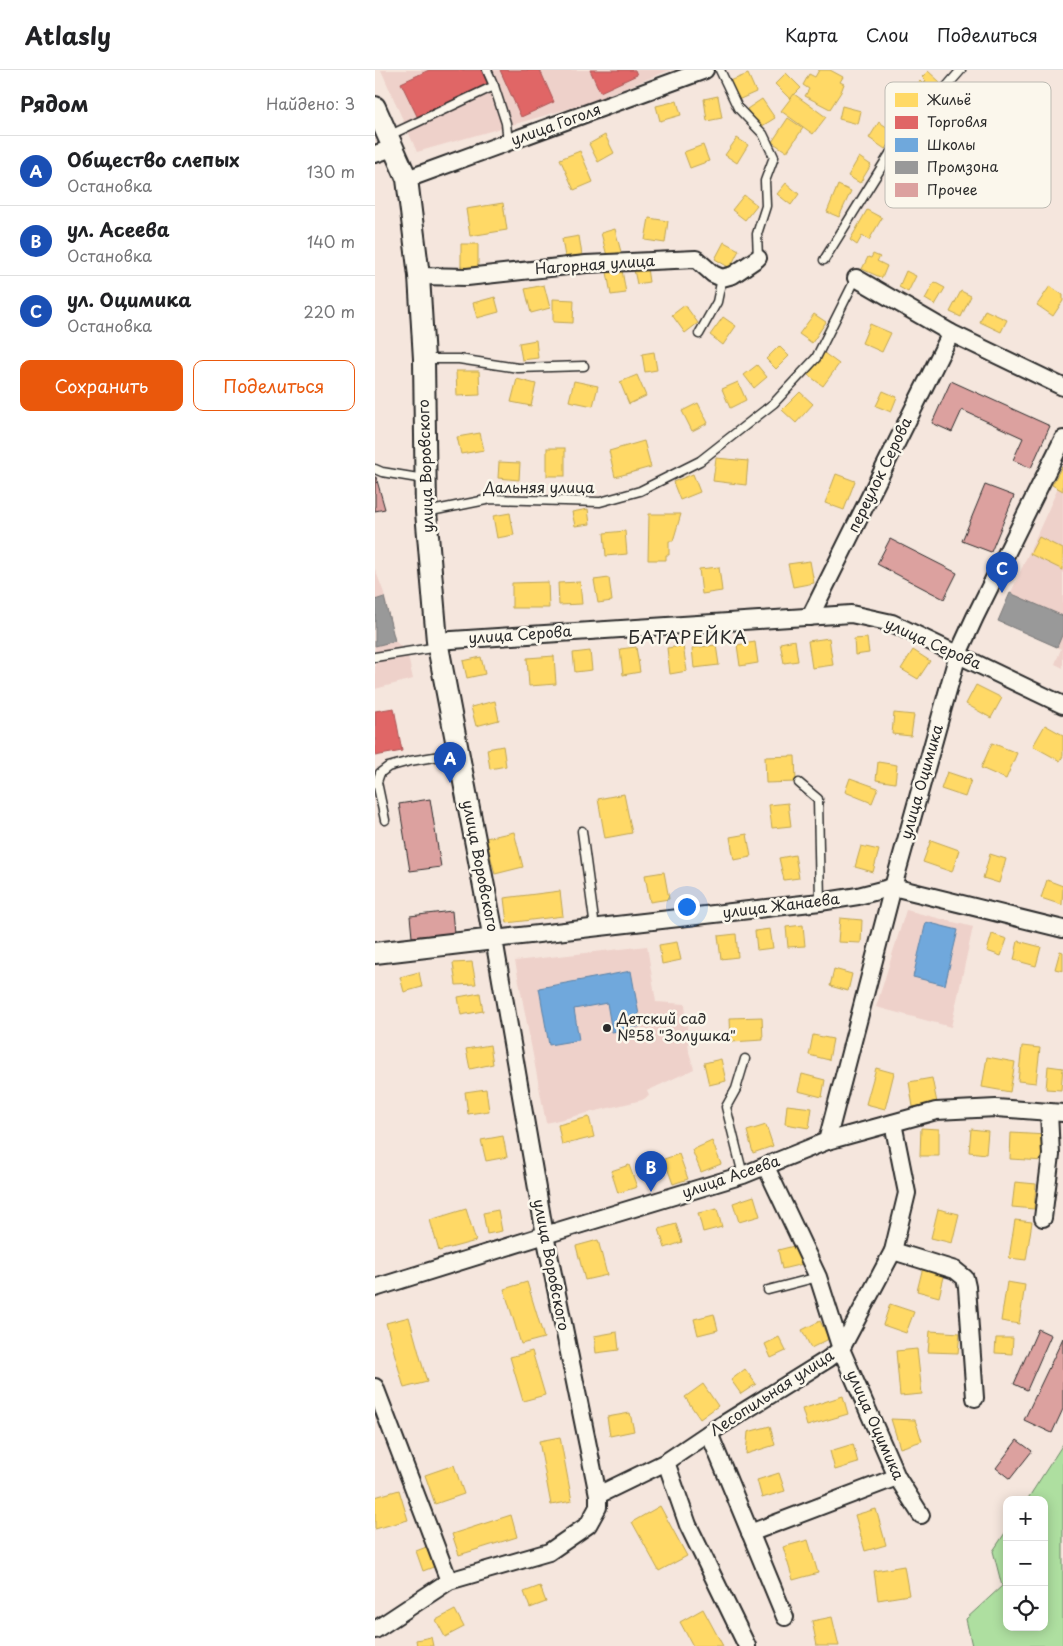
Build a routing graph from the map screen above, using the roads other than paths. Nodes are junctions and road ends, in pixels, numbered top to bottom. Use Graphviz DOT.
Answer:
graph roads {
  1 [pos="487,70"];
  2 [pos="705,70"];
  3 [pos="720,70"];
  4 [pos="961,70"];
  5 [pos="950,82"];
  6 [pos="494,86"];
  7 [pos="375,107"];
  8 [pos="508,142"];
  9 [pos="385,146"];
  10 [pos="885,160"];
  11 [pos="407,179"];
  12 [pos="758,258"];
  13 [pos="824,260"];
  14 [pos="419,276"];
  15 [pos="722,278"];
  16 [pos="856,278"];
  17 [pos="951,333"];
  18 [pos="699,334"];
  19 [pos="424,358"];
  20 [pos="584,366"];
  21 [pos="1063,387"];
  22 [pos="1063,439"];
  23 [pos="375,469"];
  24 [pos="426,479"];
  25 [pos="426,512"];
  26 [pos="810,617"];
  27 [pos="437,644"];
  28 [pos="958,654"];
  29 [pos="375,657"];
  30 [pos="1063,705"];
  31 [pos="458,753"];
  32 [pos="799,783"];
  33 [pos="385,820"];
  34 [pos="582,831"];
  35 [pos="893,887"];
  36 [pos="820,902"];
  37 [pos="595,928"];
  38 [pos="1063,929"];
  39 [pos="494,939"];
  40 [pos="375,953"];
  41 [pos="745,1059"];
  42 [pos="1056,1113"];
  43 [pos="893,1123"];
  44 [pos="827,1142"];
  45 [pos="766,1167"];
  46 [pos="743,1176"];
  47 [pos="1043,1218"];
  48 [pos="545,1235"];
  49 [pos="893,1251"];
  50 [pos="818,1277"];
  51 [pos="375,1288"];
  52 [pos="769,1290"];
  53 [pos="841,1349"];
  54 [pos="375,1387"];
  55 [pos="975,1398"];
  56 [pos="709,1433"];
  57 [pos="667,1462"];
  58 [pos="897,1477"];
  59 [pos="598,1501"];
  60 [pos="921,1515"];
  61 [pos="751,1533"];
  62 [pos="449,1581"];
  63 [pos="785,1617"];
  64 [pos="375,1630"];
  65 [pos="747,1646"];
  1 -- 6 [label="lane"];
  2 -- 8 [label="street, улица Гоголя"];
  3 -- 12 [label="lane"];
  4 -- 5 [label="lane"];
  6 -- 8 [label="lane"];
  6 -- 9 [label="lane"];
  7 -- 9 [label="street, улица Воровского"];
  8 -- 11 [label="street, улица Гоголя"];
  9 -- 11 [label="street, улица Воровского"];
  10 -- 13 [label="lane"];
  11 -- 14 [label="street, улица Воровского"];
  12 -- 15 [label="street"];
  14 -- 15 [label="street, Нагорная улица"];
  14 -- 19 [label="street, улица Воровского"];
  15 -- 18 [label="lane"];
  16 -- 17 [label="street"];
  16 -- 25 [label="lane, Дальняя улица"];
  17 -- 21 [label="street"];
  17 -- 26 [label="street, переулок Серова"];
  19 -- 20 [label="lane"];
  19 -- 24 [label="street, улица Воровского"];
  22 -- 28 [label="street, улица Оцимика"];
  23 -- 24 [label="lane"];
  24 -- 25 [label="street, улица Воровского"];
  25 -- 27 [label="street, улица Воровского"];
  26 -- 27 [label="street, улица Серова"];
  26 -- 28 [label="street, улица Серова"];
  27 -- 29 [label="lane"];
  27 -- 31 [label="street, улица Воровского"];
  28 -- 30 [label="street, улица Серова"];
  28 -- 35 [label="street, улица Оцимика"];
  31 -- 33 [label="lane"];
  31 -- 39 [label="street, улица Воровского"];
  32 -- 36 [label="lane"];
  34 -- 37 [label="lane"];
  35 -- 36 [label="street, улица Жанаева"];
  35 -- 38 [label="street, улица Жанаева"];
  35 -- 44 [label="street, улица Оцимика"];
  36 -- 37 [label="street, улица Жанаева"];
  37 -- 39 [label="street, улица Жанаева"];
  39 -- 40 [label="street, улица Жанаева"];
  39 -- 48 [label="street, улица Воровского"];
  41 -- 46 [label="lane"];
  42 -- 43 [label="street, улица Асеева"];
  42 -- 47 [label="street"];
  43 -- 44 [label="street, улица Асеева"];
  43 -- 49 [label="street, Лесопильная улица"];
  44 -- 45 [label="street, улица Асеева"];
  45 -- 46 [label="street, улица Асеева"];
  45 -- 50 [label="street, улица Оцимика"];
  46 -- 48 [label="street, улица Асеева"];
  48 -- 51 [label="street, улица Асеева"];
  48 -- 59 [label="street, улица Воровского"];
  49 -- 53 [label="street, Лесопильная улица"];
  49 -- 55 [label="street"];
  50 -- 52 [label="lane"];
  50 -- 53 [label="street, улица Оцимика"];
  53 -- 56 [label="street, Лесопильная улица"];
  53 -- 58 [label="street, улица Оцимика"];
  54 -- 62 [label="street"];
  56 -- 57 [label="street, Лесопильная улица"];
  56 -- 61 [label="street"];
  57 -- 59 [label="street, Лесопильная улица"];
  57 -- 65 [label="street"];
  58 -- 60 [label="street, улица Оцимика"];
  58 -- 61 [label="street"];
  59 -- 62 [label="street"];
  61 -- 63 [label="street"];
  62 -- 64 [label="street"];
}
